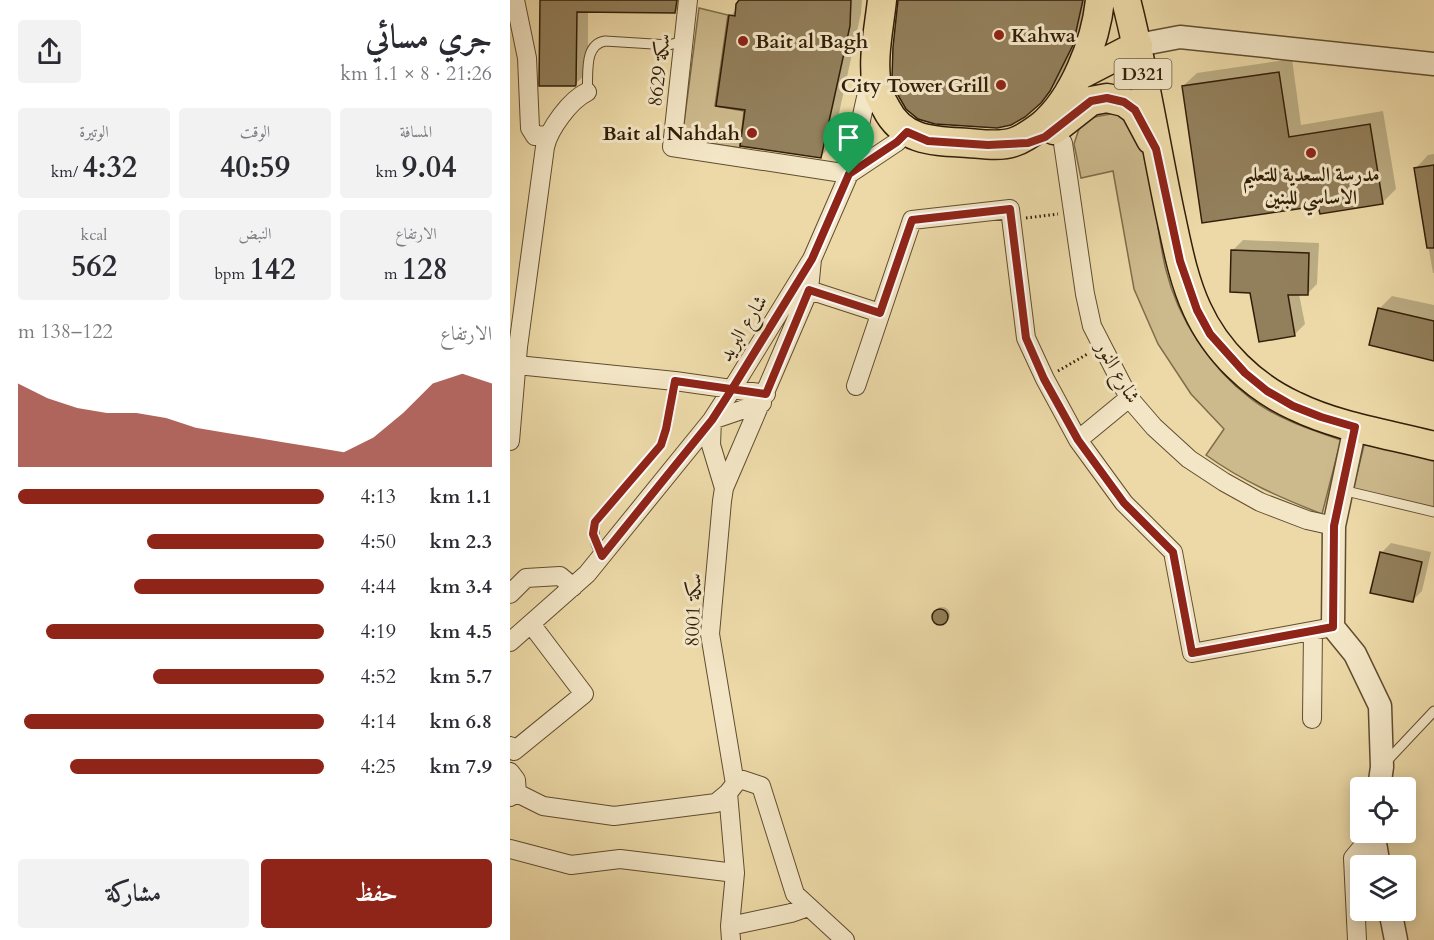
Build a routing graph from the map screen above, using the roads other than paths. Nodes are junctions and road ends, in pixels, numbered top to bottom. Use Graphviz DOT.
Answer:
graph roads {
  1 [pos="515,0"];
  2 [pos="688,0"];
  3 [pos="882,0"];
  4 [pos="1100,0"];
  5 [pos="1126,0"];
  6 [pos="685,39"];
  7 [pos="877,45"];
  8 [pos="1137,45"];
  9 [pos="1434,64"];
  10 [pos="1078,76"];
  11 [pos="588,92"];
  12 [pos="907,132"];
  13 [pos="547,135"];
  14 [pos="1013,142"];
  15 [pos="1063,143"];
  16 [pos="1156,149"];
  17 [pos="849,174"];
  18 [pos="812,259"];
  19 [pos="809,290"];
  20 [pos="880,313"];
  21 [pos="517,365"];
  22 [pos="675,381"];
  23 [pos="856,386"];
  24 [pos="732,389"];
  25 [pos="1129,398"];
  26 [pos="764,399"];
  27 [pos="712,420"];
  28 [pos="1355,427"];
  29 [pos="1078,440"];
  30 [pos="510,441"];
  31 [pos="1434,446"];
  32 [pos="724,488"];
  33 [pos="1342,490"];
  34 [pos="1434,512"];
  35 [pos="1334,526"];
  36 [pos="602,556"];
  37 [pos="573,587"];
  38 [pos="510,594"];
  39 [pos="531,624"];
  40 [pos="1323,629"];
  41 [pos="510,642"];
  42 [pos="1434,711"];
  43 [pos="1312,719"];
  44 [pos="510,746"];
  45 [pos="510,772"];
  46 [pos="1380,777"];
  47 [pos="731,785"];
  48 [pos="514,795"];
  49 [pos="1366,843"];
  50 [pos="510,849"];
  51 [pos="735,873"];
  52 [pos="808,907"];
  53 [pos="1392,921"];
  54 [pos="730,933"];
  55 [pos="845,940"];
  56 [pos="1357,940"];
  57 [pos="1396,940"];
  1 -- 13 [label="street"];
  2 -- 6 [label="street, سكة 8629"];
  3 -- 7 [label="main road, D321"];
  4 -- 10 [label="main road, D321"];
  5 -- 8 [label="main road, D321"];
  6 -- 11 [label="lane"];
  6 -- 17 [label="street, سكة 8629"];
  7 -- 12 [label="main road, D321"];
  7 -- 17 [label="street, شارع البريد"];
  8 -- 9 [label="street"];
  8 -- 10 [label="main road"];
  8 -- 16 [label="main road, D321"];
  10 -- 14 [label="main road, D321"];
  11 -- 13 [label="street"];
  12 -- 14 [label="main road, D321"];
  12 -- 17 [label="street"];
  13 -- 21 [label="street"];
  14 -- 16 [label="main road, D321"];
  15 -- 25 [label="street, شارع النور"];
  16 -- 28 [label="main road, D321"];
  17 -- 18 [label="street, شارع البريد"];
  18 -- 19 [label="street, سكة 8001"];
  18 -- 24 [label="street, شارع البريد"];
  19 -- 20 [label="street"];
  19 -- 26 [label="street, سكة 8001"];
  20 -- 23 [label="street"];
  20 -- 29 [label="street"];
  21 -- 22 [label="street"];
  21 -- 30 [label="street"];
  22 -- 24 [label="street"];
  22 -- 36 [label="lane"];
  24 -- 26 [label="street"];
  24 -- 27 [label="street, شارع البريد"];
  25 -- 29 [label="street"];
  25 -- 35 [label="street, شارع النور"];
  26 -- 27 [label="street"];
  26 -- 32 [label="street, سكة 8001"];
  27 -- 32 [label="street"];
  27 -- 36 [label="street, شارع البريد"];
  28 -- 31 [label="main road, D321"];
  28 -- 33 [label="street"];
  29 -- 40 [label="street"];
  32 -- 47 [label="street, سكة 8001"];
  33 -- 34 [label="lane"];
  33 -- 35 [label="street"];
  35 -- 40 [label="street"];
  36 -- 37 [label="street, شارع البريد"];
  37 -- 38 [label="street"];
  37 -- 39 [label="street, شارع البريد"];
  39 -- 41 [label="street, شارع البريد"];
  39 -- 44 [label="street"];
  40 -- 43 [label="street"];
  40 -- 46 [label="street"];
  42 -- 46 [label="lane"];
  45 -- 48 [label="street"];
  47 -- 48 [label="street"];
  47 -- 51 [label="street, سكة 8001"];
  47 -- 52 [label="street"];
  49 -- 56 [label="street"];
  50 -- 51 [label="street"];
  51 -- 54 [label="street, سكة 8001"];
  52 -- 54 [label="street"];
  52 -- 55 [label="street"];
  53 -- 57 [label="street"];
}
